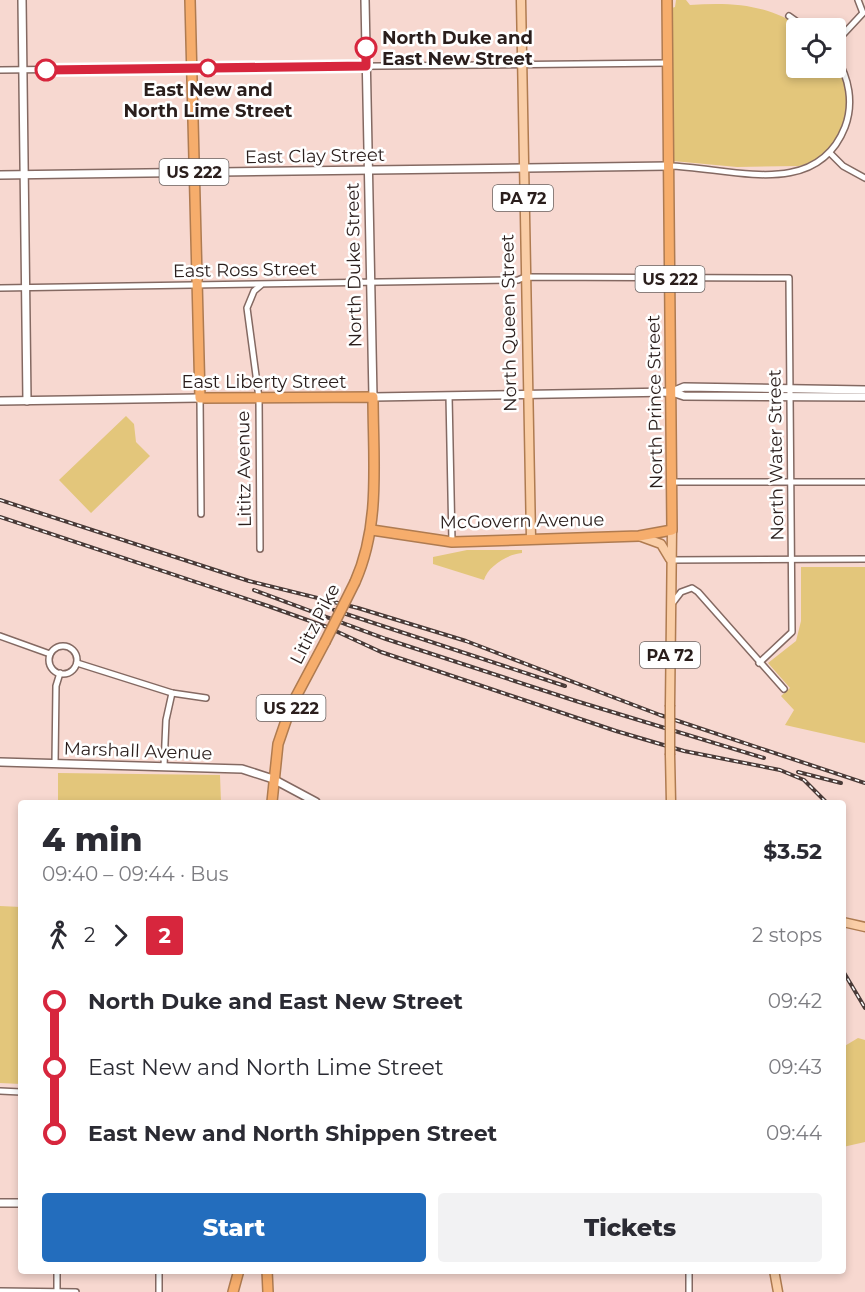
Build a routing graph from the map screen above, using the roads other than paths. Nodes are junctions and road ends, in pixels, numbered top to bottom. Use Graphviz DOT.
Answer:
graph roads {
  1 [pos="22,0"];
  2 [pos="190,0"];
  3 [pos="365,0"];
  4 [pos="521,0"];
  5 [pos="668,0"];
  6 [pos="858,0"];
  7 [pos="789,16"];
  8 [pos="792,18"];
  9 [pos="846,31"];
  10 [pos="668,63"];
  11 [pos="523,64"];
  12 [pos="366,66"];
  13 [pos="191,68"];
  14 [pos="0,70"];
  15 [pos="22,70"];
  16 [pos="845,78"];
  17 [pos="830,153"];
  18 [pos="669,166"];
  19 [pos="523,168"];
  20 [pos="368,170"];
  21 [pos="194,173"];
  22 [pos="0,175"];
  23 [pos="24,175"];
  24 [pos="865,178"];
  25 [pos="525,277"];
  26 [pos="670,278"];
  27 [pos="789,278"];
  28 [pos="371,282"];
  29 [pos="196,285"];
  30 [pos="261,285"];
  31 [pos="26,287"];
  32 [pos="0,288"];
  33 [pos="865,390"];
  34 [pos="672,392"];
  35 [pos="790,393"];
  36 [pos="527,395"];
  37 [pos="449,396"];
  38 [pos="865,397"];
  39 [pos="200,398"];
  40 [pos="259,398"];
  41 [pos="373,398"];
  42 [pos="0,401"];
  43 [pos="27,401"];
  44 [pos="673,482"];
  45 [pos="791,482"];
  46 [pos="865,482"];
  47 [pos="201,514"];
  48 [pos="372,530"];
  49 [pos="672,530"];
  50 [pos="639,536"];
  51 [pos="531,538"];
  52 [pos="452,542"];
  53 [pos="260,549"];
  54 [pos="792,559"];
  55 [pos="865,559"];
  56 [pos="670,560"];
  57 [pos="670,606"];
  58 [pos="0,636"];
  59 [pos="50,654"];
  60 [pos="77,663"];
  61 [pos="759,663"];
  62 [pos="60,674"];
  63 [pos="784,689"];
  64 [pos="172,693"];
  65 [pos="206,698"];
  66 [pos="0,762"];
  67 [pos="55,763"];
  68 [pos="164,766"];
  69 [pos="273,779"];
  70 [pos="272,800"];
  71 [pos="311,800"];
  72 [pos="671,800"];
  73 [pos="846,923"];
  74 [pos="865,927"];
  75 [pos="0,1091"];
  76 [pos="18,1092"];
  77 [pos="0,1203"];
  78 [pos="18,1203"];
  79 [pos="57,1274"];
  80 [pos="159,1274"];
  81 [pos="238,1274"];
  82 [pos="267,1274"];
  83 [pos="689,1274"];
  84 [pos="775,1274"];
  85 [pos="0,1291"];
  86 [pos="57,1292"];
  87 [pos="76,1292"];
  88 [pos="159,1292"];
  89 [pos="233,1292"];
  90 [pos="268,1292"];
  91 [pos="689,1292"];
  92 [pos="778,1292"];
  1 -- 15 [label="main road"];
  2 -- 13 [label="highway, US 222"];
  3 -- 12 [label="main road, North Duke Street"];
  4 -- 11 [label="main road, North Queen Street / PA 72"];
  5 -- 10 [label="highway, North Prince Street / US 222"];
  6 -- 9 [label="street"];
  7 -- 8 [label="street"];
  10 -- 11 [label="street"];
  10 -- 18 [label="highway, North Prince Street / US 222"];
  11 -- 12 [label="street"];
  11 -- 19 [label="main road, North Queen Street / PA 72"];
  12 -- 13 [label="street"];
  12 -- 20 [label="main road, North Duke Street"];
  13 -- 15 [label="street"];
  13 -- 21 [label="highway, US 222"];
  14 -- 15 [label="street"];
  15 -- 23 [label="main road"];
  16 -- 17 [label="street"];
  17 -- 18 [label="street"];
  17 -- 24 [label="street"];
  18 -- 19 [label="main road, East Clay Street"];
  18 -- 26 [label="highway, North Prince Street / US 222"];
  19 -- 20 [label="main road, East Clay Street"];
  19 -- 25 [label="main road, North Queen Street / PA 72"];
  20 -- 21 [label="main road, East Clay Street"];
  20 -- 28 [label="main road, North Duke Street"];
  21 -- 23 [label="main road, East Clay Street"];
  21 -- 29 [label="highway, US 222"];
  22 -- 23 [label="main road, East Clay Street"];
  23 -- 31 [label="main road"];
  25 -- 26 [label="street, East Ross Street"];
  25 -- 28 [label="street, East Ross Street"];
  25 -- 36 [label="main road, North Queen Street / PA 72"];
  26 -- 27 [label="street, East Ross Street"];
  26 -- 34 [label="highway, North Prince Street / US 222"];
  27 -- 35 [label="street, North Water Street"];
  28 -- 30 [label="street, East Ross Street"];
  28 -- 41 [label="main road, North Duke Street"];
  29 -- 30 [label="street, East Ross Street"];
  29 -- 31 [label="street, East Ross Street"];
  29 -- 39 [label="highway, US 222"];
  30 -- 40 [label="street, Lititz Avenue"];
  31 -- 32 [label="street, East Ross Street"];
  31 -- 43 [label="main road"];
  33 -- 35 [label="main road"];
  34 -- 35 [label="main road, East Liberty Street"];
  34 -- 36 [label="main road, East Liberty Street"];
  34 -- 44 [label="highway, North Prince Street / US 222"];
  35 -- 38 [label="main road"];
  35 -- 45 [label="street, North Water Street"];
  36 -- 37 [label="main road, East Liberty Street"];
  36 -- 51 [label="main road, North Queen Street / PA 72"];
  37 -- 41 [label="main road, East Liberty Street"];
  37 -- 52 [label="street"];
  39 -- 40 [label="highway, East Liberty Street"];
  39 -- 43 [label="main road, East Liberty Street"];
  39 -- 47 [label="street"];
  40 -- 41 [label="highway, East Liberty Street"];
  40 -- 53 [label="street, Lititz Avenue"];
  41 -- 48 [label="highway, North Duke Street / US 222"];
  42 -- 43 [label="main road, East Liberty Street"];
  44 -- 45 [label="street"];
  44 -- 49 [label="highway, North Prince Street / US 222"];
  45 -- 46 [label="street"];
  45 -- 54 [label="street, North Water Street"];
  48 -- 52 [label="highway, McGovern Avenue"];
  48 -- 69 [label="highway, Lititz Pike / US 222, bridge"];
  49 -- 50 [label="highway, McGovern Avenue"];
  49 -- 56 [label="main road, North Prince Street / PA 72"];
  50 -- 51 [label="highway, McGovern Avenue"];
  50 -- 56 [label="main road"];
  51 -- 52 [label="highway, McGovern Avenue"];
  54 -- 55 [label="street"];
  54 -- 56 [label="street"];
  54 -- 61 [label="street, North Water Street"];
  56 -- 57 [label="main road, North Prince Street / PA 72"];
  57 -- 61 [label="street"];
  57 -- 72 [label="main road, North Prince Street / PA 72, bridge"];
  58 -- 59 [label="street"];
  59 -- 60 [label="street"];
  59 -- 62 [label="street"];
  60 -- 62 [label="street"];
  60 -- 64 [label="street"];
  61 -- 63 [label="street"];
  62 -- 67 [label="street"];
  64 -- 65 [label="street"];
  64 -- 68 [label="street"];
  66 -- 67 [label="main road, Marshall Avenue"];
  67 -- 68 [label="main road, Marshall Avenue"];
  68 -- 69 [label="main road, Marshall Avenue"];
  69 -- 70 [label="highway, Lititz Pike / US 222"];
  69 -- 71 [label="main road, Marshall Avenue"];
  73 -- 74 [label="main road"];
  75 -- 76 [label="street"];
  77 -- 78 [label="main road"];
  79 -- 86 [label="street"];
  80 -- 88 [label="street"];
  81 -- 89 [label="highway"];
  82 -- 90 [label="highway"];
  83 -- 91 [label="street"];
  84 -- 92 [label="main road"];
  85 -- 86 [label="street"];
  86 -- 87 [label="street"];
}
